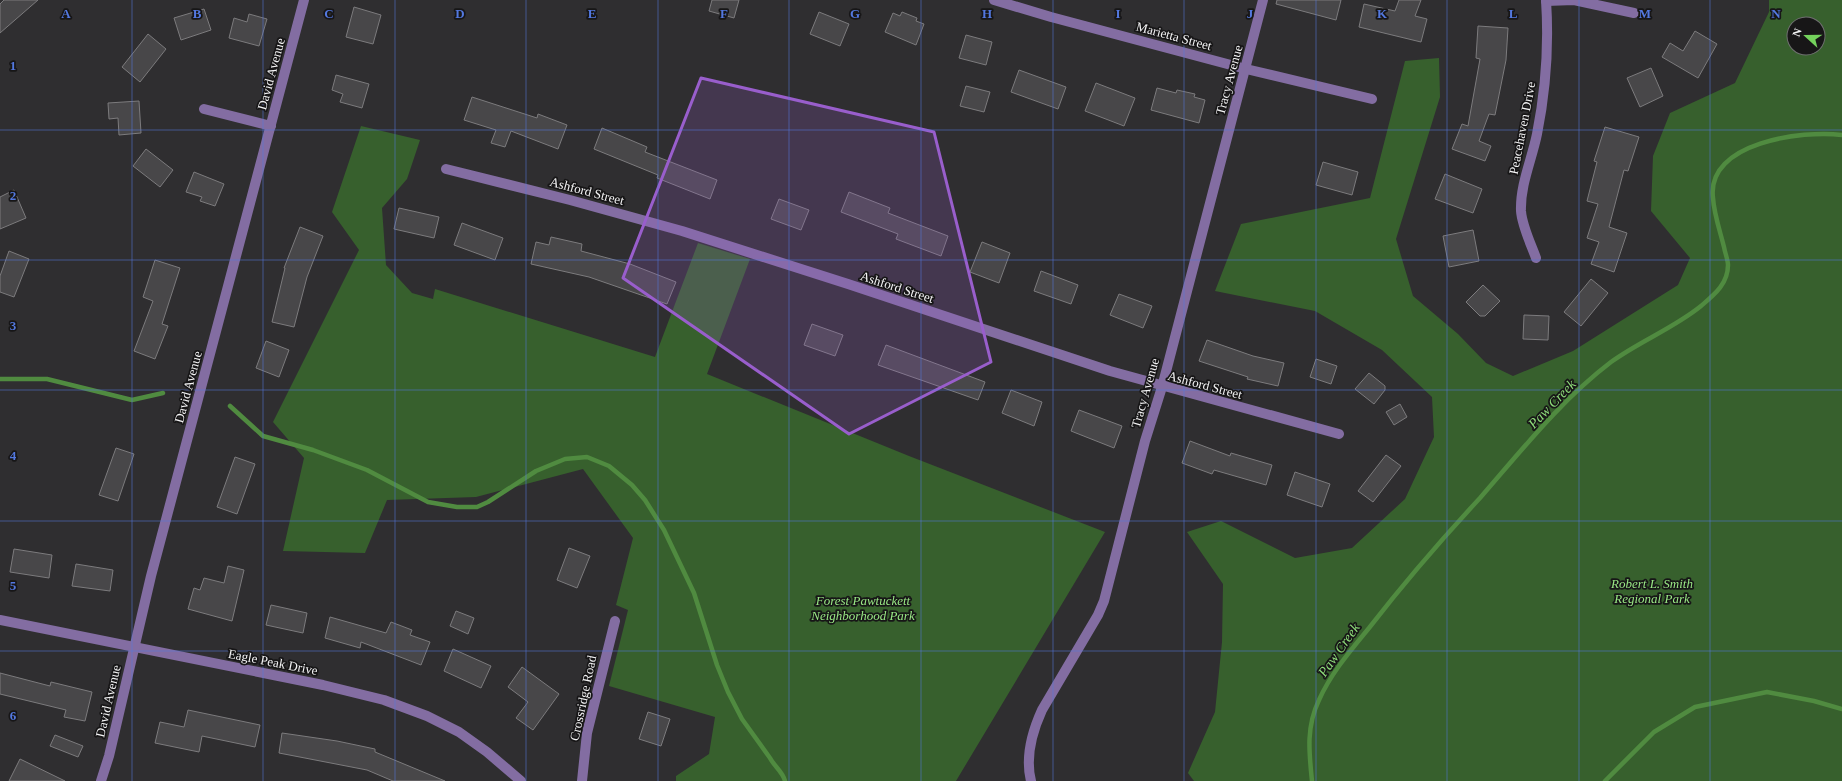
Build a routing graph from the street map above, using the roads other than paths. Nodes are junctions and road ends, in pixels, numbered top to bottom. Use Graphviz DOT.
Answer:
graph roads {
  1 [pos="304,0"];
  2 [pos="994,0"];
  3 [pos="1263,0"];
  4 [pos="1546,0"];
  5 [pos="1634,13"];
  6 [pos="1246,69"];
  7 [pos="1372,99"];
  8 [pos="204,109"];
  9 [pos="271,126"];
  10 [pos="446,169"];
  11 [pos="1536,258"];
  12 [pos="1162,387"];
  13 [pos="1339,434"];
  14 [pos="0,620"];
  15 [pos="615,620"];
  16 [pos="134,647"];
  17 [pos="101,781"];
  18 [pos="521,781"];
  19 [pos="582,781"];
  20 [pos="1031,781"];
  1 -- 9 [label="street, David Avenue"];
  2 -- 6 [label="street, Marietta Street"];
  3 -- 6 [label="street, Tracy Avenue"];
  4 -- 5 [label="street"];
  4 -- 11 [label="street, Peacehaven Drive"];
  6 -- 7 [label="street, Marietta Street"];
  6 -- 12 [label="street, Tracy Avenue"];
  8 -- 9 [label="street"];
  9 -- 16 [label="street, David Avenue"];
  10 -- 12 [label="street, Ashford Street"];
  12 -- 13 [label="street, Ashford Street"];
  12 -- 20 [label="street, Tracy Avenue"];
  14 -- 16 [label="street, Eagle Peak Drive"];
  15 -- 19 [label="street, Crossridge Road"];
  16 -- 17 [label="street, David Avenue"];
  16 -- 18 [label="street, Eagle Peak Drive"];
}
